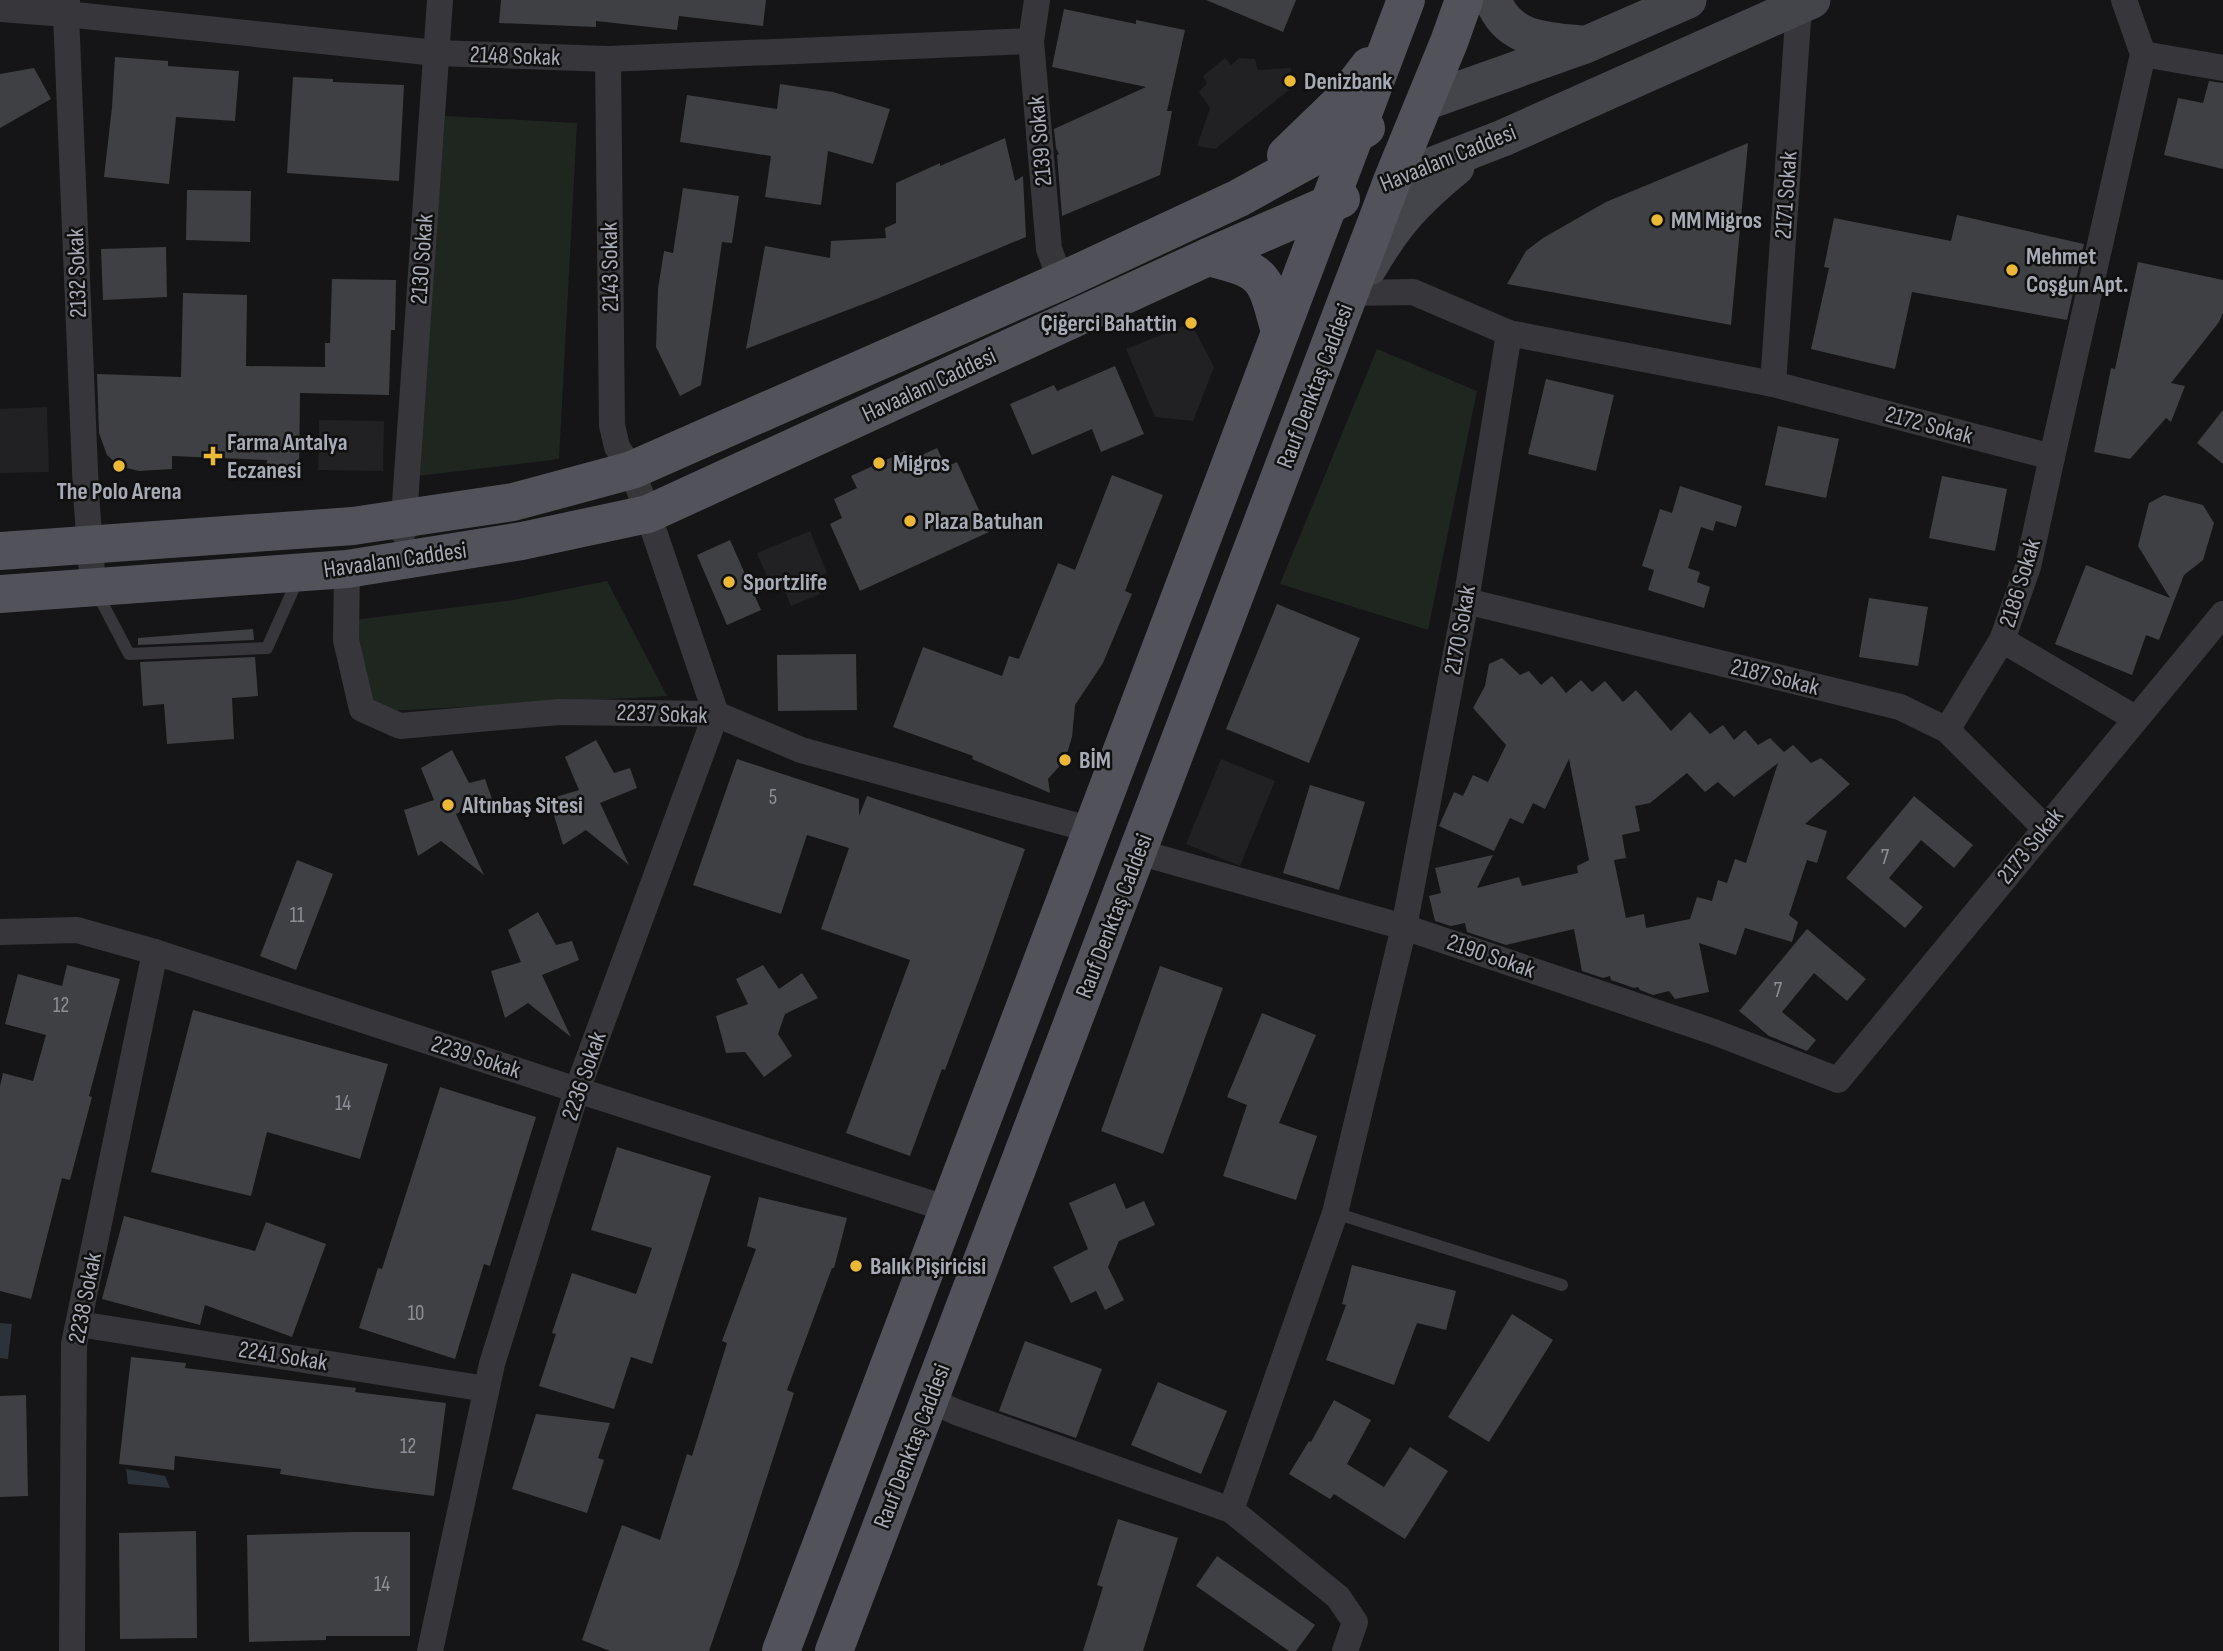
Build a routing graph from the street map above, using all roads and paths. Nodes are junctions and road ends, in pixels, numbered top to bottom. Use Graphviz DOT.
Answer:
graph roads {
  1 [pos="440,0"];
  2 [pos="1037,0"];
  3 [pos="1406,0"];
  4 [pos="1464,0"];
  5 [pos="1493,0"];
  6 [pos="1688,0"];
  7 [pos="2124,0"];
  8 [pos="1805,3"];
  9 [pos="66,7"];
  10 [pos="0,9"];
  11 [pos="1392,38"];
  12 [pos="1031,41"];
  13 [pos="1585,45"];
  14 [pos="436,53"];
  15 [pos="2143,54"];
  16 [pos="608,59"];
  17 [pos="2223,68"];
  18 [pos="1425,102"];
  19 [pos="1356,132"];
  20 [pos="1481,147"];
  21 [pos="1392,181"];
  22 [pos="1241,197"];
  23 [pos="1328,204"];
  24 [pos="1208,257"];
  25 [pos="1061,281"];
  26 [pos="1348,303"];
  27 [pos="1280,332"];
  28 [pos="1508,333"];
  29 [pos="1773,384"];
  30 [pos="2052,457"];
  31 [pos="632,470"];
  32 [pos="648,514"];
  33 [pos="403,518"];
  34 [pos="89,546"];
  35 [pos="0,551"];
  36 [pos="403,561"];
  37 [pos="347,569"];
  38 [pos="302,571"];
  39 [pos="93,586"];
  40 [pos="0,594"];
  41 [pos="1465,601"];
  42 [pos="2223,614"];
  43 [pos="2002,640"];
  44 [pos="716,714"];
  45 [pos="2136,718"];
  46 [pos="1947,730"];
  47 [pos="2045,828"];
  48 [pos="1092,830"];
  49 [pos="1138,852"];
  50 [pos="1404,927"];
  51 [pos="0,932"];
  52 [pos="155,951"];
  53 [pos="1838,1080"];
  54 [pos="578,1090"];
  55 [pos="948,1209"];
  56 [pos="1335,1213"];
  57 [pos="1562,1284"];
  58 [pos="79,1324"];
  59 [pos="486,1389"];
  60 [pos="930,1400"];
  61 [pos="1231,1510"];
  62 [pos="72,1651"];
  63 [pos="430,1651"];
  64 [pos="781,1651"];
  65 [pos="834,1651"];
  66 [pos="1345,1651"];
  1 -- 14 [label="street, 2130 Sokak"];
  2 -- 12 [label="street, 2139 Sokak"];
  3 -- 11 [label="main road, Rauf Denktaş Caddesi"];
  4 -- 18 [label="main road, Rauf Denktaş Caddesi"];
  5 -- 13 [label="street"];
  6 -- 13 [label="street, Havaalanı Caddesi"];
  7 -- 15 [label="street"];
  8 -- 20 [label="street, Havaalanı Caddesi"];
  8 -- 29 [label="street, 2171 Sokak"];
  9 -- 10 [label="street, 2148 Sokak"];
  9 -- 14 [label="street, 2148 Sokak"];
  9 -- 34 [label="street, 2132 Sokak"];
  11 -- 19 [label="main road, Rauf Denktaş Caddesi"];
  11 -- 22 [label="main road"];
  12 -- 16 [label="street, 2148 Sokak"];
  12 -- 25 [label="street, 2139 Sokak"];
  13 -- 18 [label="street, Havaalanı Caddesi"];
  14 -- 16 [label="street, 2148 Sokak"];
  14 -- 33 [label="street, 2130 Sokak"];
  15 -- 17 [label="street"];
  15 -- 30 [label="street"];
  16 -- 31 [label="street, 2143 Sokak"];
  18 -- 19 [label="main road, Havaalanı Caddesi"];
  18 -- 21 [label="main road, Rauf Denktaş Caddesi"];
  19 -- 22 [label="main road, Havaalanı Caddesi"];
  19 -- 23 [label="main road, Rauf Denktaş Caddesi"];
  20 -- 21 [label="street, Havaalanı Caddesi"];
  20 -- 26 [label="street"];
  21 -- 23 [label="main road, Havaalanı Caddesi"];
  21 -- 26 [label="main road, Rauf Denktaş Caddesi"];
  22 -- 25 [label="main road, Havaalanı Caddesi"];
  23 -- 24 [label="main road, Havaalanı Caddesi"];
  23 -- 27 [label="main road, Rauf Denktaş Caddesi"];
  24 -- 27 [label="main road"];
  24 -- 32 [label="main road, Havaalanı Caddesi"];
  25 -- 31 [label="main road, Havaalanı Caddesi"];
  26 -- 28 [label="street, 2172 Sokak"];
  26 -- 49 [label="main road, Rauf Denktaş Caddesi"];
  27 -- 48 [label="main road, Rauf Denktaş Caddesi"];
  28 -- 29 [label="street, 2172 Sokak"];
  28 -- 41 [label="street, 2170 Sokak"];
  29 -- 30 [label="street, 2172 Sokak"];
  30 -- 43 [label="street, 2186 Sokak"];
  31 -- 32 [label="street, 2143 Sokak"];
  31 -- 33 [label="main road, Havaalanı Caddesi"];
  32 -- 36 [label="main road, Havaalanı Caddesi"];
  32 -- 44 [label="street"];
  33 -- 34 [label="main road, Havaalanı Caddesi"];
  33 -- 36 [label="street, 2130 Sokak"];
  34 -- 35 [label="main road, Havaalanı Caddesi"];
  34 -- 39 [label="street, 2132 Sokak"];
  36 -- 37 [label="main road, Havaalanı Caddesi"];
  37 -- 38 [label="main road, Havaalanı Caddesi"];
  37 -- 44 [label="street, 2237 Sokak"];
  38 -- 39 [label="main road, Havaalanı Caddesi"];
  38 -- 39 [label="lane"];
  39 -- 40 [label="main road, Havaalanı Caddesi"];
  41 -- 46 [label="street, 2187 Sokak"];
  41 -- 50 [label="street, 2170 Sokak"];
  42 -- 45 [label="street, 2173 Sokak"];
  43 -- 45 [label="street, 2186 Sokak"];
  43 -- 46 [label="street"];
  44 -- 48 [label="street, 2237 Sokak"];
  44 -- 54 [label="street, 2236 Sokak"];
  45 -- 47 [label="street, 2173 Sokak"];
  46 -- 47 [label="street, 2187 Sokak"];
  47 -- 53 [label="street, 2173 Sokak"];
  48 -- 55 [label="main road, Rauf Denktaş Caddesi"];
  49 -- 50 [label="street, 2190 Sokak"];
  49 -- 60 [label="main road, Rauf Denktaş Caddesi"];
  50 -- 53 [label="street, 2190 Sokak"];
  50 -- 56 [label="street, 2170 Sokak"];
  51 -- 52 [label="street, 2239 Sokak"];
  52 -- 54 [label="street, 2239 Sokak"];
  52 -- 58 [label="street, 2238 Sokak"];
  54 -- 55 [label="street, 2239 Sokak"];
  54 -- 59 [label="street, 2236 Sokak"];
  55 -- 64 [label="main road, Rauf Denktaş Caddesi"];
  56 -- 57 [label="lane"];
  56 -- 61 [label="street, 2170 Sokak"];
  58 -- 59 [label="street, 2241 Sokak"];
  58 -- 62 [label="street, 2238 Sokak"];
  59 -- 63 [label="street, 2236 Sokak"];
  60 -- 61 [label="street"];
  60 -- 65 [label="main road, Rauf Denktaş Caddesi"];
  61 -- 66 [label="street"];
}
